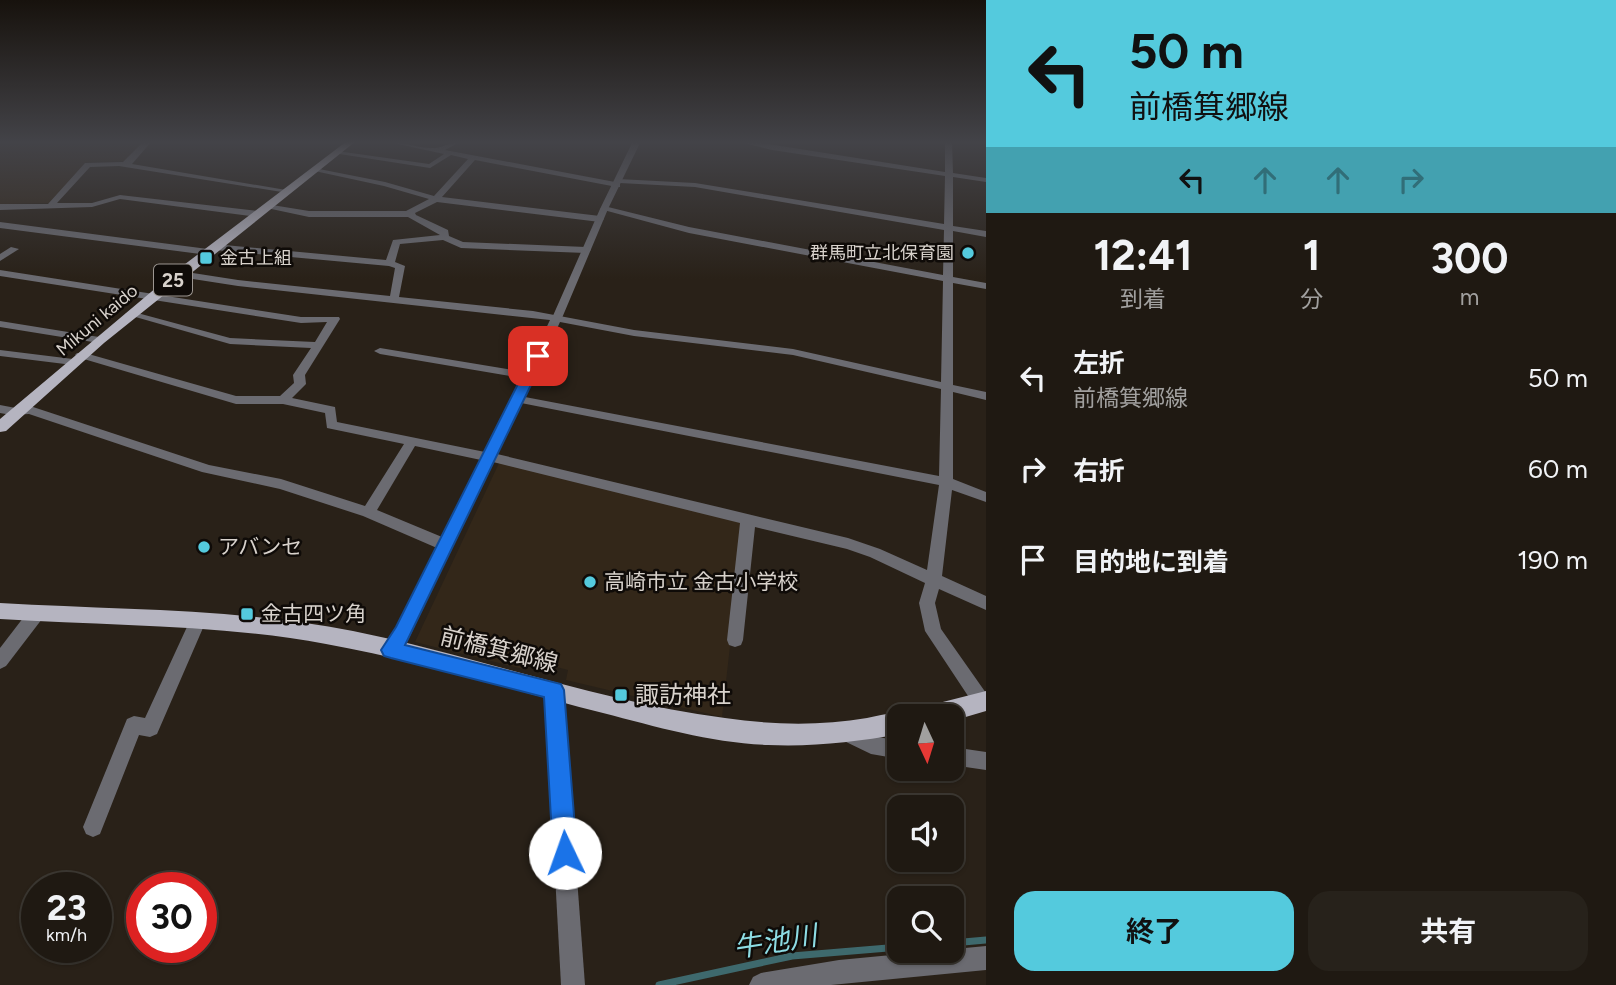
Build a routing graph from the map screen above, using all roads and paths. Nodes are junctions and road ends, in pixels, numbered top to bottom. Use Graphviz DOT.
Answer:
graph roads {
  1 [pos="68,187"];
  2 [pos="263,187"];
  3 [pos="293,187"];
  4 [pos="395,187"];
  5 [pos="447,187"];
  6 [pos="615,187"];
  7 [pos="707,187"];
  8 [pos="948,187"];
  9 [pos="288,191"];
  10 [pos="436,199"];
  11 [pos="20,206"];
  12 [pos="50,206"];
  13 [pos="0,207"];
  14 [pos="262,211"];
  15 [pos="410,214"];
  16 [pos="602,214"];
  17 [pos="0,223"];
  18 [pos="948,228"];
  19 [pos="986,234"];
  20 [pos="443,236"];
  21 [pos="14,249"];
  22 [pos="211,249"];
  23 [pos="586,250"];
  24 [pos="0,258"];
  25 [pos="390,262"];
  26 [pos="0,273"];
  27 [pos="180,274"];
  28 [pos="948,279"];
  29 [pos="986,286"];
  30 [pos="153,296"];
  31 [pos="394,299"];
  32 [pos="130,314"];
  33 [pos="557,318"];
  34 [pos="0,324"];
  35 [pos="99,340"];
  36 [pos="318,345"];
  37 [pos="380,351"];
  38 [pos="0,354"];
  39 [pos="77,358"];
  40 [pos="529,376"];
  41 [pos="946,388"];
  42 [pos="986,397"];
  43 [pos="517,399"];
  44 [pos="283,400"];
  45 [pos="0,409"];
  46 [pos="17,412"];
  47 [pos="0,427"];
  48 [pos="412,441"];
  49 [pos="490,457"];
  50 [pos="946,482"];
  51 [pos="986,497"];
  52 [pos="369,512"];
  53 [pos="748,521"];
  54 [pos="446,545"];
  55 [pos="934,580"];
  56 [pos="986,603"];
  57 [pos="0,611"];
  58 [pos="36,614"];
  59 [pos="198,621"];
  60 [pos="735,640"];
  61 [pos="391,650"];
  62 [pos="0,661"];
  63 [pos="554,690"];
  64 [pos="984,702"];
  65 [pos="964,707"];
  66 [pos="887,726"];
  67 [pos="849,734"];
  68 [pos="887,748"];
  69 [pos="964,758"];
  70 [pos="986,761"];
  71 [pos="93,827"];
  72 [pos="986,958"];
  73 [pos="572,983"];
  74 [pos="761,985"];
  1 -- 12 [label="street"];
  2 -- 9 [label="street"];
  3 -- 9 [label="main road, Mikuni kaido / 25"];
  4 -- 10 [label="street"];
  5 -- 10 [label="street"];
  6 -- 16 [label="street"];
  7 -- 18 [label="street"];
  8 -- 18 [label="street"];
  9 -- 14 [label="main road, Mikuni kaido / 25"];
  10 -- 15 [label="street"];
  10 -- 16 [label="street"];
  11 -- 12 [label="street"];
  11 -- 13 [label="street"];
  11 -- 17 [label="street"];
  12 -- 14 [label="street"];
  14 -- 15 [label="street"];
  14 -- 22 [label="main road, Mikuni kaido / 25"];
  15 -- 20 [label="street"];
  16 -- 23 [label="street"];
  16 -- 28 [label="street"];
  17 -- 22 [label="street"];
  18 -- 19 [label="street"];
  18 -- 28 [label="street"];
  20 -- 23 [label="street"];
  20 -- 25 [label="street"];
  21 -- 24 [label="street"];
  22 -- 25 [label="street"];
  22 -- 27 [label="main road, Mikuni kaido / 25"];
  23 -- 33 [label="street"];
  25 -- 31 [label="street"];
  26 -- 30 [label="street"];
  27 -- 30 [label="main road, Mikuni kaido / 25"];
  27 -- 31 [label="street"];
  28 -- 29 [label="street"];
  28 -- 41 [label="street"];
  30 -- 32 [label="main road, Mikuni kaido / 25"];
  30 -- 36 [label="street"];
  31 -- 33 [label="street"];
  32 -- 35 [label="main road, Mikuni kaido / 25"];
  32 -- 36 [label="street"];
  33 -- 40 [label="street"];
  33 -- 41 [label="street"];
  34 -- 35 [label="street"];
  35 -- 39 [label="main road, Mikuni kaido / 25"];
  36 -- 44 [label="street"];
  37 -- 40 [label="street"];
  38 -- 39 [label="street"];
  39 -- 44 [label="street"];
  39 -- 46 [label="main road, Mikuni kaido / 25"];
  40 -- 43 [label="street"];
  41 -- 42 [label="street"];
  41 -- 50 [label="street"];
  43 -- 49 [label="street"];
  43 -- 50 [label="street"];
  44 -- 48 [label="street"];
  45 -- 46 [label="street"];
  46 -- 47 [label="main road, Mikuni kaido / 25"];
  46 -- 52 [label="street"];
  48 -- 49 [label="street"];
  48 -- 52 [label="street"];
  49 -- 53 [label="street"];
  49 -- 54 [label="street"];
  50 -- 51 [label="street"];
  50 -- 55 [label="street"];
  52 -- 54 [label="street"];
  53 -- 55 [label="street"];
  53 -- 60 [label="street"];
  54 -- 61 [label="street"];
  55 -- 56 [label="street"];
  55 -- 64 [label="street"];
  57 -- 58 [label="main road, 前橋箕郷線"];
  58 -- 59 [label="main road, 前橋箕郷線"];
  58 -- 62 [label="street"];
  59 -- 61 [label="main road, 前橋箕郷線"];
  59 -- 71 [label="street"];
  61 -- 63 [label="main road, 前橋箕郷線"];
  63 -- 67 [label="main road, 前橋箕郷線"];
  63 -- 73 [label="street"];
  64 -- 65 [label="main road"];
  66 -- 67 [label="main road, 前橋箕郷線"];
  67 -- 68 [label="street"];
  69 -- 70 [label="street"];
  72 -- 74 [label="street"];
}
